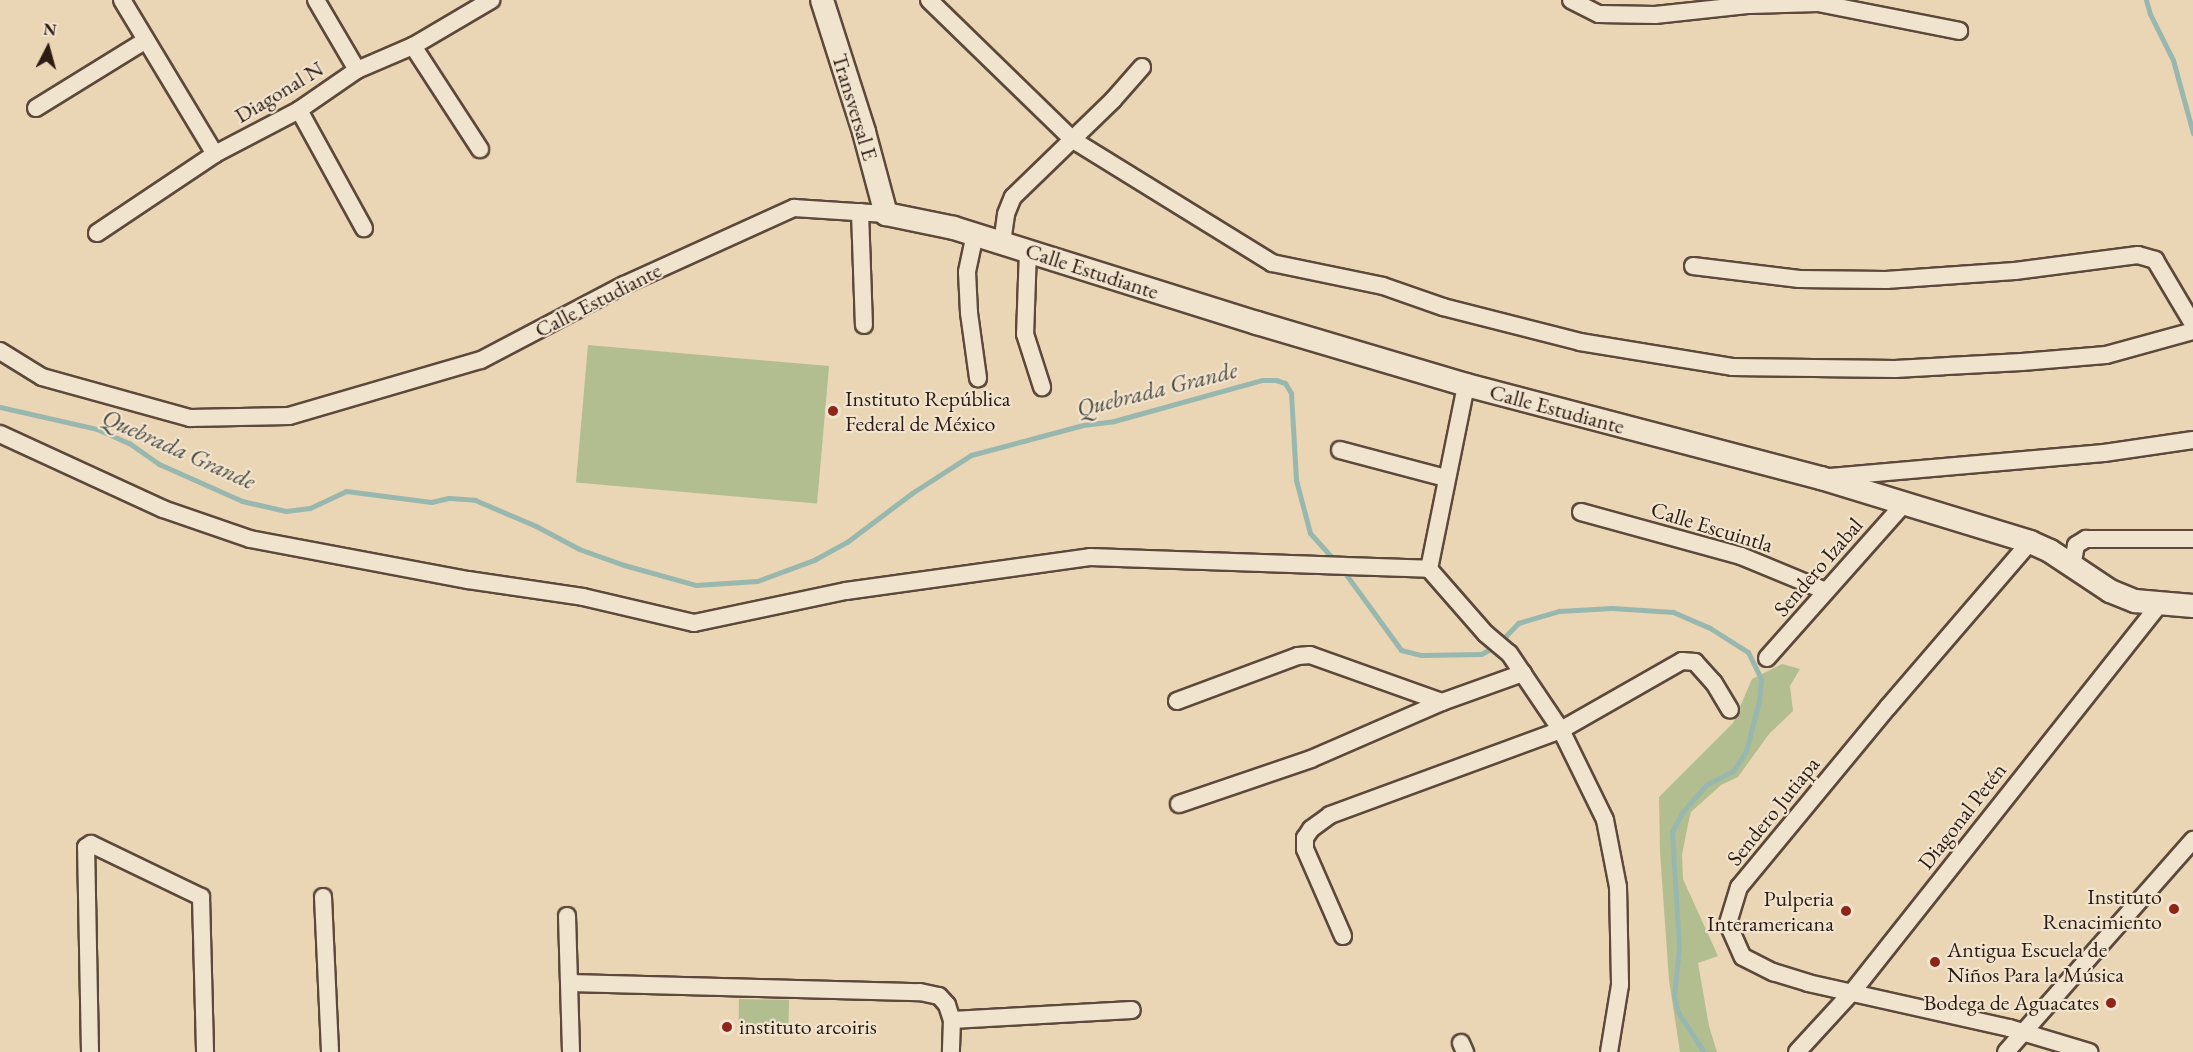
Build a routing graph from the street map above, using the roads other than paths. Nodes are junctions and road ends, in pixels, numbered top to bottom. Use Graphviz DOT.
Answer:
graph roads {
  1 [pos="122,0"];
  2 [pos="316,0"];
  3 [pos="491,0"];
  4 [pos="822,0"];
  5 [pos="929,0"];
  6 [pos="1571,0"];
  7 [pos="1959,31"];
  8 [pos="146,40"];
  9 [pos="413,46"];
  10 [pos="1142,67"];
  11 [pos="357,70"];
  12 [pos="36,108"];
  13 [pos="299,110"];
  14 [pos="1073,140"];
  15 [pos="480,149"];
  16 [pos="215,154"];
  17 [pos="860,212"];
  18 [pos="886,214"];
  19 [pos="364,228"];
  20 [pos="97,234"];
  21 [pos="975,234"];
  22 [pos="1002,243"];
  23 [pos="1028,250"];
  24 [pos="1693,266"];
  25 [pos="2193,324"];
  26 [pos="864,325"];
  27 [pos="2193,331"];
  28 [pos="0,351"];
  29 [pos="978,378"];
  30 [pos="1466,385"];
  31 [pos="1042,387"];
  32 [pos="0,434"];
  33 [pos="2193,440"];
  34 [pos="1340,450"];
  35 [pos="1446,478"];
  36 [pos="1821,478"];
  37 [pos="1903,505"];
  38 [pos="1581,512"];
  39 [pos="2193,538"];
  40 [pos="2030,542"];
  41 [pos="2072,566"];
  42 [pos="1429,569"];
  43 [pos="1827,591"];
  44 [pos="2159,605"];
  45 [pos="2193,606"];
  46 [pos="1767,658"];
  47 [pos="1523,673"];
  48 [pos="1177,701"];
  49 [pos="1442,702"];
  50 [pos="1730,710"];
  51 [pos="1562,730"];
  52 [pos="1179,804"];
  53 [pos="2193,840"];
  54 [pos="323,897"];
  55 [pos="567,915"];
  56 [pos="1343,936"];
  57 [pos="570,982"];
  58 [pos="1853,991"];
  59 [pos="1132,1010"];
  60 [pos="952,1020"];
  61 [pos="2022,1033"];
  62 [pos="90,1052"];
  63 [pos="205,1052"];
  64 [pos="330,1052"];
  65 [pos="571,1052"];
  66 [pos="951,1052"];
  67 [pos="1609,1052"];
  68 [pos="1797,1052"];
  69 [pos="2006,1052"];
  70 [pos="2089,1052"];
  1 -- 8 [label="street"];
  2 -- 11 [label="street"];
  3 -- 9 [label="street, Diagonal N"];
  4 -- 18 [label="street, Transversal E"];
  5 -- 14 [label="street"];
  6 -- 7 [label="street"];
  8 -- 12 [label="street"];
  8 -- 16 [label="street"];
  9 -- 11 [label="street, Diagonal N"];
  9 -- 15 [label="street"];
  10 -- 14 [label="street"];
  11 -- 13 [label="street, Diagonal N"];
  13 -- 16 [label="street, Diagonal N"];
  13 -- 19 [label="street"];
  14 -- 22 [label="street"];
  14 -- 27 [label="street"];
  16 -- 20 [label="street, Diagonal N"];
  17 -- 18 [label="street, Calle Estudiante"];
  17 -- 26 [label="street"];
  17 -- 28 [label="street, Calle Estudiante"];
  18 -- 21 [label="street, Calle Estudiante"];
  21 -- 22 [label="street, Calle Estudiante"];
  21 -- 29 [label="street"];
  22 -- 23 [label="street, Calle Estudiante"];
  23 -- 30 [label="street, Calle Estudiante"];
  23 -- 31 [label="street"];
  24 -- 25 [label="street"];
  30 -- 35 [label="street"];
  30 -- 36 [label="street, Calle Estudiante"];
  32 -- 42 [label="street"];
  33 -- 36 [label="street"];
  34 -- 35 [label="street"];
  35 -- 42 [label="street"];
  36 -- 37 [label="street, Calle Estudiante"];
  37 -- 40 [label="street, Calle Estudiante"];
  37 -- 43 [label="street, Sendero Izabal"];
  38 -- 43 [label="street, Calle Escuintla"];
  39 -- 41 [label="street"];
  40 -- 41 [label="street, Calle Estudiante"];
  40 -- 58 [label="street, Sendero Jutiapa"];
  41 -- 44 [label="street, Calle Estudiante"];
  42 -- 47 [label="street"];
  43 -- 46 [label="street, Sendero Izabal"];
  44 -- 45 [label="street, Calle Estudiante"];
  44 -- 58 [label="street, Diagonal Petén"];
  47 -- 49 [label="street"];
  47 -- 51 [label="street"];
  48 -- 49 [label="street"];
  49 -- 52 [label="street"];
  50 -- 51 [label="street"];
  51 -- 56 [label="street"];
  51 -- 67 [label="street"];
  53 -- 61 [label="street"];
  54 -- 64 [label="street"];
  55 -- 57 [label="street"];
  57 -- 60 [label="street"];
  57 -- 65 [label="street"];
  58 -- 61 [label="street, Sendero Jutiapa"];
  58 -- 68 [label="street, Diagonal Petén"];
  59 -- 60 [label="street"];
  60 -- 66 [label="street"];
  61 -- 69 [label="street"];
  61 -- 70 [label="street, Sendero Jutiapa"];
  62 -- 63 [label="street"];
}
